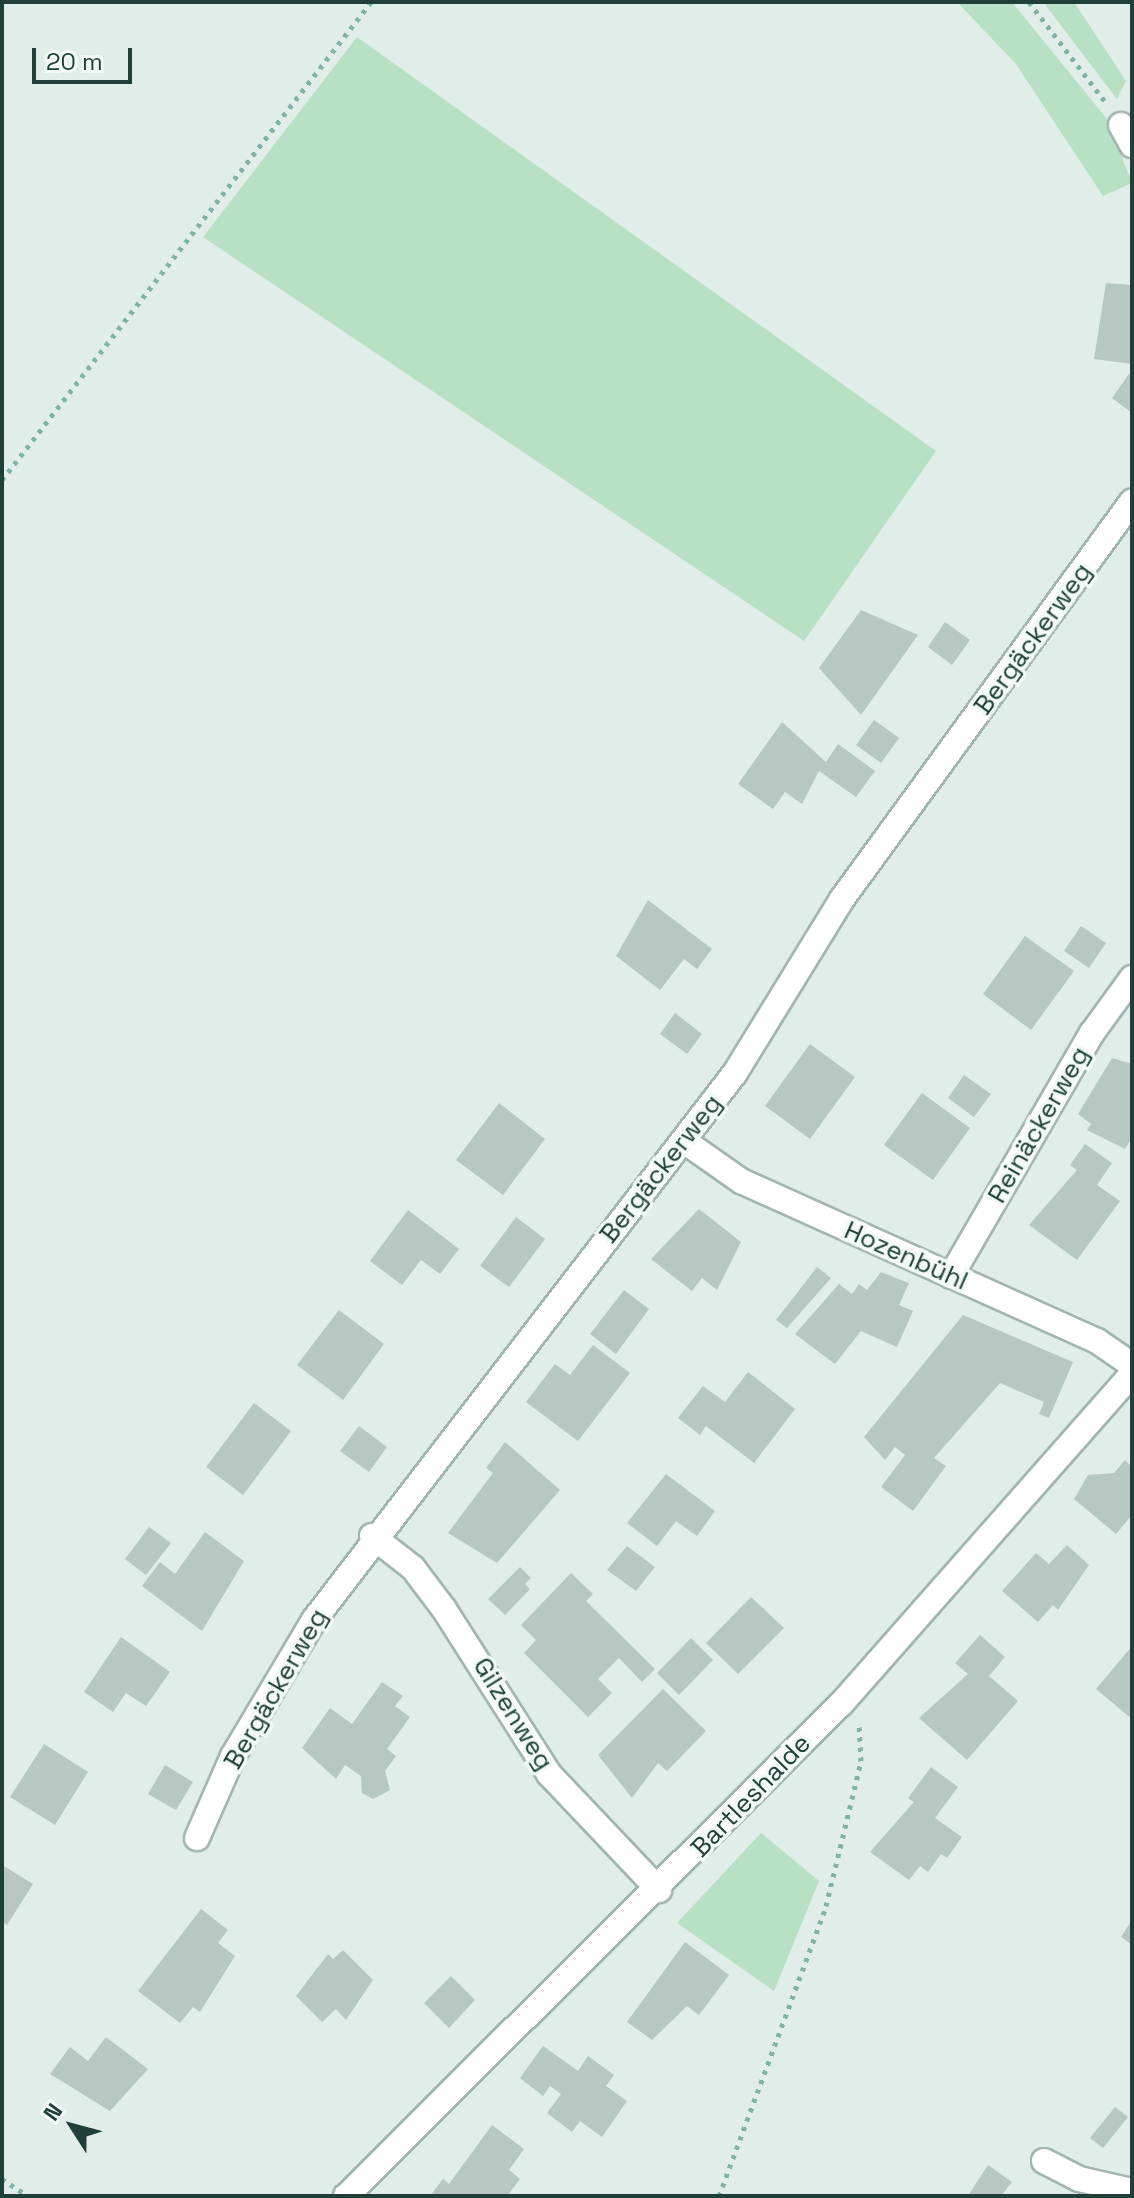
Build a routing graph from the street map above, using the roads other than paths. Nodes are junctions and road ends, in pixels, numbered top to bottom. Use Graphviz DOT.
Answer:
graph roads {
  1 [pos="1132,502"];
  2 [pos="1132,978"];
  3 [pos="684,1141"];
  4 [pos="951,1276"];
  5 [pos="1132,1365"];
  6 [pos="1132,1374"];
  7 [pos="372,1536"];
  8 [pos="197,1838"];
  9 [pos="659,1890"];
  10 [pos="1044,2161"];
  11 [pos="1132,2191"];
  12 [pos="346,2196"];
  1 -- 3 [label="street, Bergäckerweg"];
  2 -- 4 [label="street, Reinäckerweg"];
  3 -- 4 [label="street, Hozenbühl"];
  3 -- 7 [label="street, Bergäckerweg"];
  4 -- 5 [label="street, Hozenbühl"];
  6 -- 9 [label="street, Bartleshalde"];
  7 -- 8 [label="street, Bergäckerweg"];
  7 -- 9 [label="street, Gilzenweg"];
  9 -- 12 [label="street, Bartleshalde"];
  10 -- 11 [label="street"];
}
